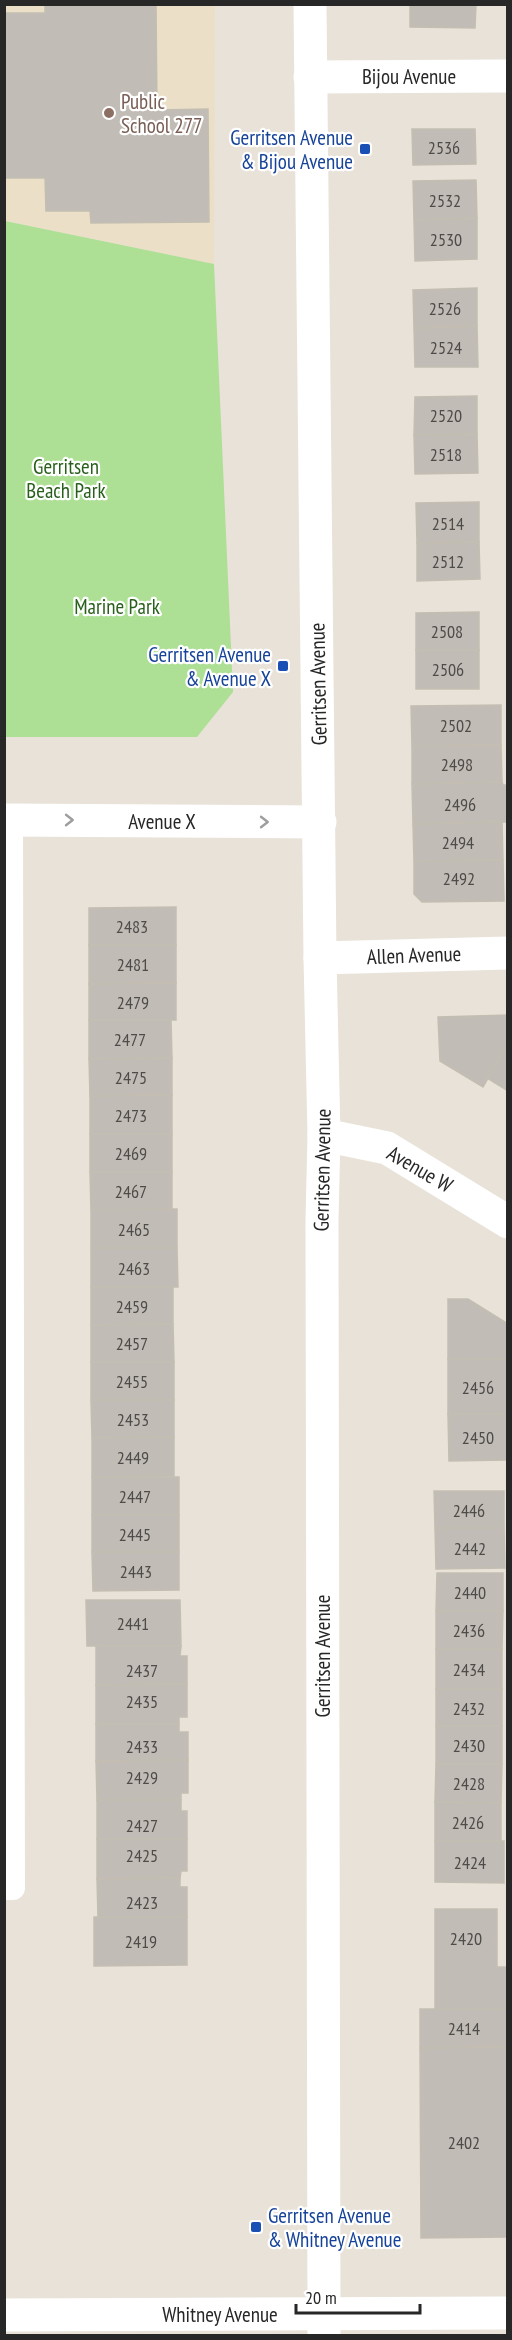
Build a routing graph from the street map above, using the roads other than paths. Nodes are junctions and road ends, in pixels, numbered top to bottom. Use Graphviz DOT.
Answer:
graph roads {
  1 [pos="310,4"];
  2 [pos="507,76"];
  3 [pos="310,77"];
  4 [pos="8,820"];
  5 [pos="320,822"];
  6 [pos="507,953"];
  7 [pos="320,958"];
  8 [pos="324,1135"];
  9 [pos="507,1222"];
  10 [pos="8,1381"];
  11 [pos="4,1888"];
  12 [pos="507,2313"];
  13 [pos="4,2315"];
  14 [pos="324,2325"];
  1 -- 3 [label="main road, Gerritsen Avenue"];
  2 -- 3 [label="main road, Bijou Avenue"];
  3 -- 5 [label="main road, Gerritsen Avenue"];
  4 -- 5 [label="main road, Avenue X, one-way"];
  4 -- 10 [label="lane"];
  5 -- 7 [label="main road, Gerritsen Avenue"];
  6 -- 7 [label="main road, Allen Avenue"];
  7 -- 8 [label="main road, Gerritsen Avenue"];
  8 -- 9 [label="main road, Avenue W"];
  8 -- 14 [label="main road, Gerritsen Avenue"];
  10 -- 11 [label="lane"];
  12 -- 14 [label="main road, Whitney Avenue"];
  13 -- 14 [label="main road, Whitney Avenue"];
}
